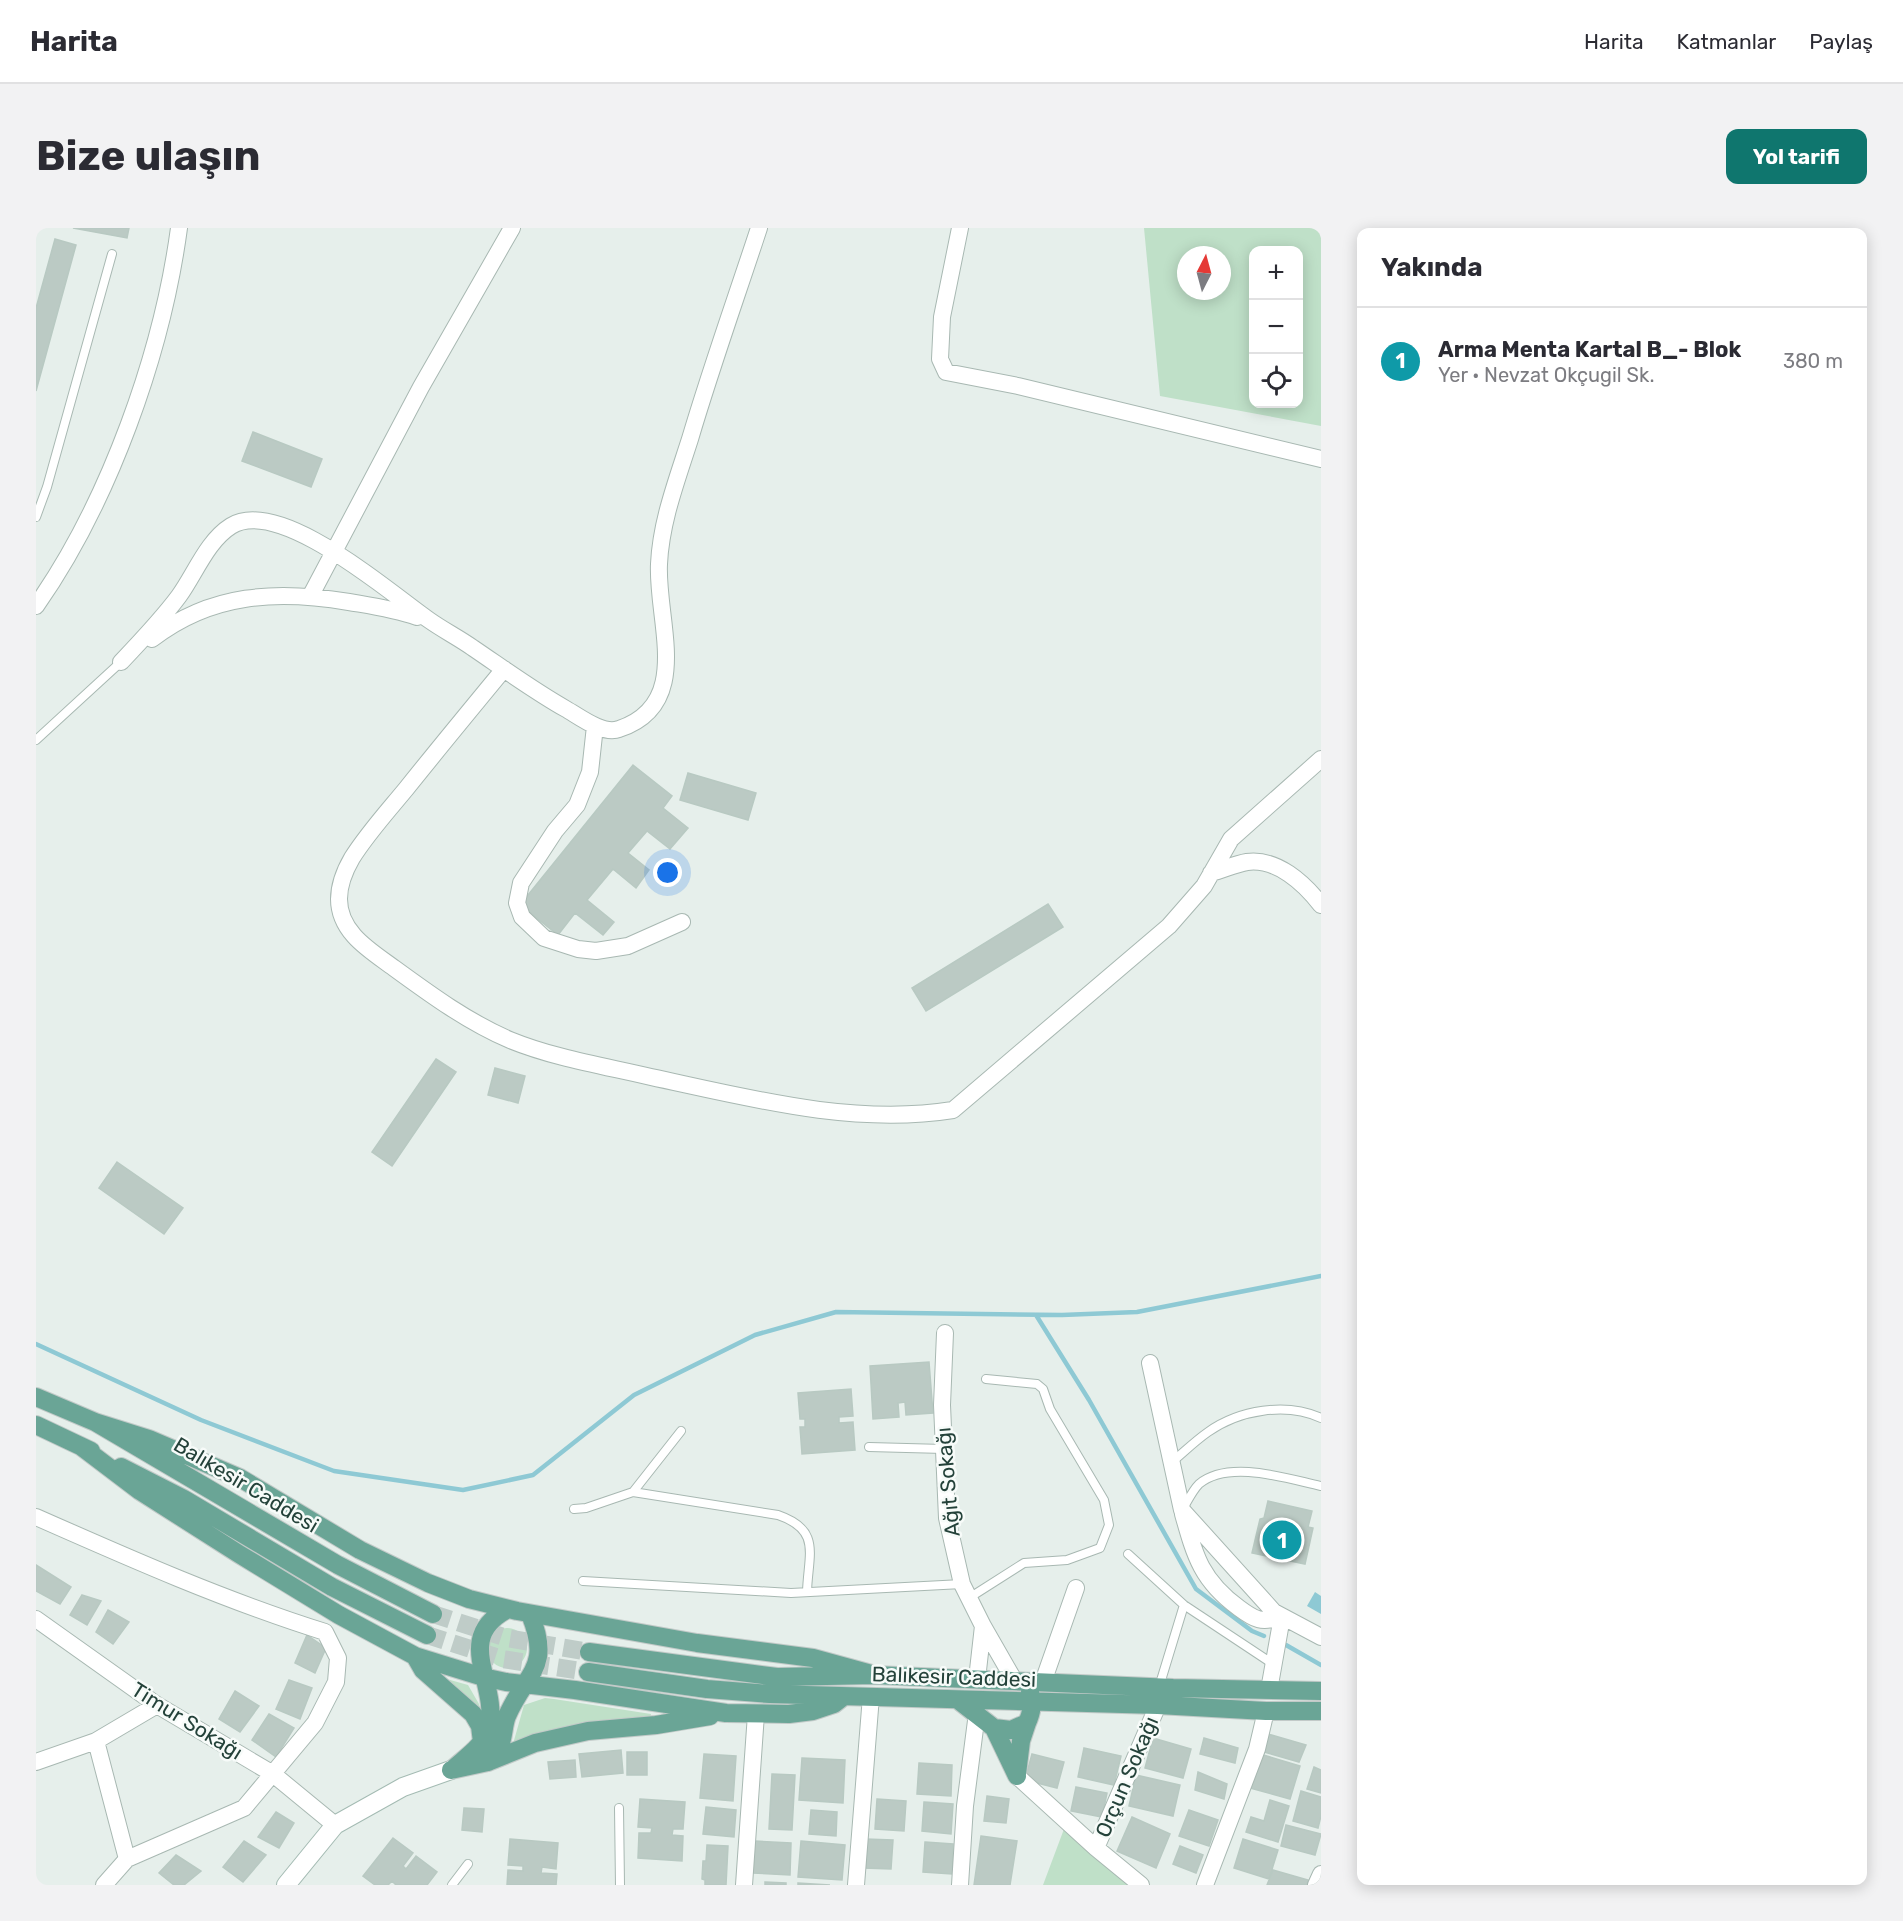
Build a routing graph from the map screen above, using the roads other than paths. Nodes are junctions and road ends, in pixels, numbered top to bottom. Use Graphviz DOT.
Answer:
graph roads {
  1 [pos="179,228"];
  2 [pos="512,228"];
  3 [pos="525,228"];
  4 [pos="759,228"];
  5 [pos="960,228"];
  6 [pos="112,255"];
  7 [pos="421,387"];
  8 [pos="1321,459"];
  9 [pos="36,517"];
  10 [pos="335,552"];
  11 [pos="311,595"];
  12 [pos="36,606"];
  13 [pos="432,622"];
  14 [pos="121,662"];
  15 [pos="504,669"];
  16 [pos="595,726"];
  17 [pos="36,740"];
  18 [pos="1321,759"];
  19 [pos="1211,873"];
  20 [pos="1321,905"];
  21 [pos="682,922"];
  22 [pos="945,1333"];
  23 [pos="1150,1363"];
  24 [pos="986,1379"];
  25 [pos="36,1397"];
  26 [pos="1321,1418"];
  27 [pos="95,1422"];
  28 [pos="36,1425"];
  29 [pos="681,1431"];
  30 [pos="82,1447"];
  31 [pos="868,1447"];
  32 [pos="944,1449"];
  33 [pos="1171,1462"];
  34 [pos="1321,1486"];
  35 [pos="633,1492"];
  36 [pos="574,1509"];
  37 [pos="1182,1510"];
  38 [pos="36,1517"];
  39 [pos="1128,1554"];
  40 [pos="583,1581"];
  41 [pos="1076,1588"];
  42 [pos="966,1591"];
  43 [pos="807,1592"];
  44 [pos="1184,1605"];
  45 [pos="508,1609"];
  46 [pos="433,1614"];
  47 [pos="530,1614"];
  48 [pos="1282,1617"];
  49 [pos="36,1619"];
  50 [pos="983,1626"];
  51 [pos="44,1633"];
  52 [pos="427,1635"];
  53 [pos="1321,1637"];
  54 [pos="589,1652"];
  55 [pos="415,1656"];
  56 [pos="1273,1664"];
  57 [pos="588,1672"];
  58 [pos="875,1675"];
  59 [pos="483,1677"];
  60 [pos="977,1679"];
  61 [pos="1014,1680"];
  62 [pos="1044,1682"];
  63 [pos="525,1685"];
  64 [pos="1269,1690"];
  65 [pos="1321,1690"];
  66 [pos="871,1696"];
  67 [pos="1158,1696"];
  68 [pos="843,1697"];
  69 [pos="958,1700"];
  70 [pos="1033,1702"];
  71 [pos="157,1705"];
  72 [pos="1266,1711"];
  73 [pos="1321,1711"];
  74 [pos="726,1713"];
  75 [pos="978,1713"];
  76 [pos="756,1714"];
  77 [pos="1027,1723"];
  78 [pos="994,1728"];
  79 [pos="96,1741"];
  80 [pos="482,1742"];
  81 [pos="36,1762"];
  82 [pos="488,1762"];
  83 [pos="451,1770"];
  84 [pos="273,1774"];
  85 [pos="1017,1776"];
  86 [pos="619,1808"];
  87 [pos="335,1825"];
  88 [pos="1096,1848"];
  89 [pos="127,1859"];
  90 [pos="468,1864"];
  91 [pos="1321,1874"];
  92 [pos="104,1885"];
  93 [pos="286,1885"];
  94 [pos="452,1885"];
  95 [pos="620,1885"];
  96 [pos="744,1885"];
  97 [pos="856,1885"];
  98 [pos="960,1885"];
  99 [pos="1141,1885"];
  100 [pos="1205,1885"];
  101 [pos="1316,1885"];
  1 -- 12 [label="street"];
  2 -- 7 [label="street"];
  3 -- 7 [label="street"];
  4 -- 16 [label="street"];
  5 -- 8 [label="street"];
  6 -- 9 [label="lane"];
  7 -- 10 [label="street"];
  10 -- 11 [label="street"];
  10 -- 13 [label="street"];
  10 -- 14 [label="street"];
  11 -- 13 [label="street"];
  11 -- 14 [label="street"];
  13 -- 15 [label="street"];
  14 -- 17 [label="lane"];
  15 -- 16 [label="street"];
  15 -- 19 [label="street"];
  16 -- 21 [label="street"];
  18 -- 19 [label="street"];
  19 -- 20 [label="street"];
  22 -- 32 [label="street, Ağıt Sokağı"];
  23 -- 33 [label="street"];
  24 -- 42 [label="lane"];
  25 -- 27 [label="main road, Balıkesir Caddesi"];
  26 -- 33 [label="lane"];
  27 -- 45 [label="main road"];
  27 -- 46 [label="main road, Balıkesir Caddesi"];
  28 -- 30 [label="main road, Balıkesir Caddesi"];
  29 -- 35 [label="lane"];
  30 -- 52 [label="main road, Balıkesir Caddesi"];
  30 -- 55 [label="main road"];
  31 -- 32 [label="lane"];
  32 -- 42 [label="street, Ağıt Sokağı"];
  33 -- 37 [label="street"];
  34 -- 37 [label="lane"];
  35 -- 36 [label="lane"];
  35 -- 43 [label="lane"];
  37 -- 48 [label="street"];
  37 -- 48 [label="street"];
  38 -- 84 [label="street"];
  39 -- 44 [label="lane"];
  40 -- 43 [label="lane"];
  41 -- 62 [label="street"];
  42 -- 43 [label="lane"];
  42 -- 50 [label="street, Ağıt Sokağı"];
  44 -- 56 [label="lane"];
  44 -- 67 [label="lane"];
  45 -- 47 [label="main road"];
  45 -- 59 [label="main road"];
  47 -- 58 [label="main road"];
  47 -- 63 [label="main road"];
  48 -- 53 [label="street"];
  48 -- 56 [label="street"];
  49 -- 51 [label="street, Timur Sokağı"];
  50 -- 60 [label="street"];
  50 -- 61 [label="street, Ağıt Sokağı"];
  51 -- 71 [label="street, Timur Sokağı"];
  54 -- 58 [label="main road, Balıkesir Caddesi"];
  55 -- 59 [label="main road"];
  55 -- 80 [label="main road"];
  56 -- 64 [label="street"];
  57 -- 68 [label="main road, Balıkesir Caddesi"];
  58 -- 60 [label="main road, Balıkesir Caddesi"];
  59 -- 63 [label="main road"];
  59 -- 80 [label="main road"];
  60 -- 61 [label="main road, Balıkesir Caddesi"];
  61 -- 62 [label="main road, Balıkesir Caddesi"];
  61 -- 70 [label="main road"];
  62 -- 67 [label="main road, Balıkesir Caddesi"];
  63 -- 74 [label="main road"];
  63 -- 82 [label="main road"];
  64 -- 65 [label="main road, Balıkesir Caddesi"];
  64 -- 67 [label="main road, Balıkesir Caddesi"];
  66 -- 68 [label="main road, Balıkesir Caddesi"];
  66 -- 69 [label="main road, Balıkesir Caddesi"];
  66 -- 97 [label="street"];
  67 -- 70 [label="main road, Balıkesir Caddesi"];
  67 -- 72 [label="main road, Balıkesir Caddesi"];
  67 -- 88 [label="street, Orçun Sokağı"];
  68 -- 76 [label="main road"];
  69 -- 70 [label="main road, Balıkesir Caddesi"];
  69 -- 75 [label="main road"];
  70 -- 77 [label="main road"];
  71 -- 79 [label="street"];
  71 -- 84 [label="street, Timur Sokağı"];
  72 -- 73 [label="main road, Balıkesir Caddesi"];
  72 -- 100 [label="street"];
  74 -- 76 [label="main road"];
  74 -- 82 [label="main road"];
  75 -- 78 [label="main road"];
  75 -- 98 [label="street"];
  76 -- 96 [label="street"];
  77 -- 78 [label="main road"];
  77 -- 85 [label="main road"];
  78 -- 85 [label="main road"];
  79 -- 81 [label="street"];
  79 -- 89 [label="street"];
  80 -- 83 [label="main road"];
  82 -- 83 [label="main road"];
  83 -- 87 [label="main road"];
  84 -- 87 [label="street, Timur Sokağı"];
  84 -- 89 [label="street"];
  85 -- 88 [label="street"];
  86 -- 95 [label="lane"];
  87 -- 93 [label="main road"];
  88 -- 99 [label="street"];
  89 -- 92 [label="street"];
  90 -- 94 [label="lane"];
  91 -- 101 [label="street"];
}
